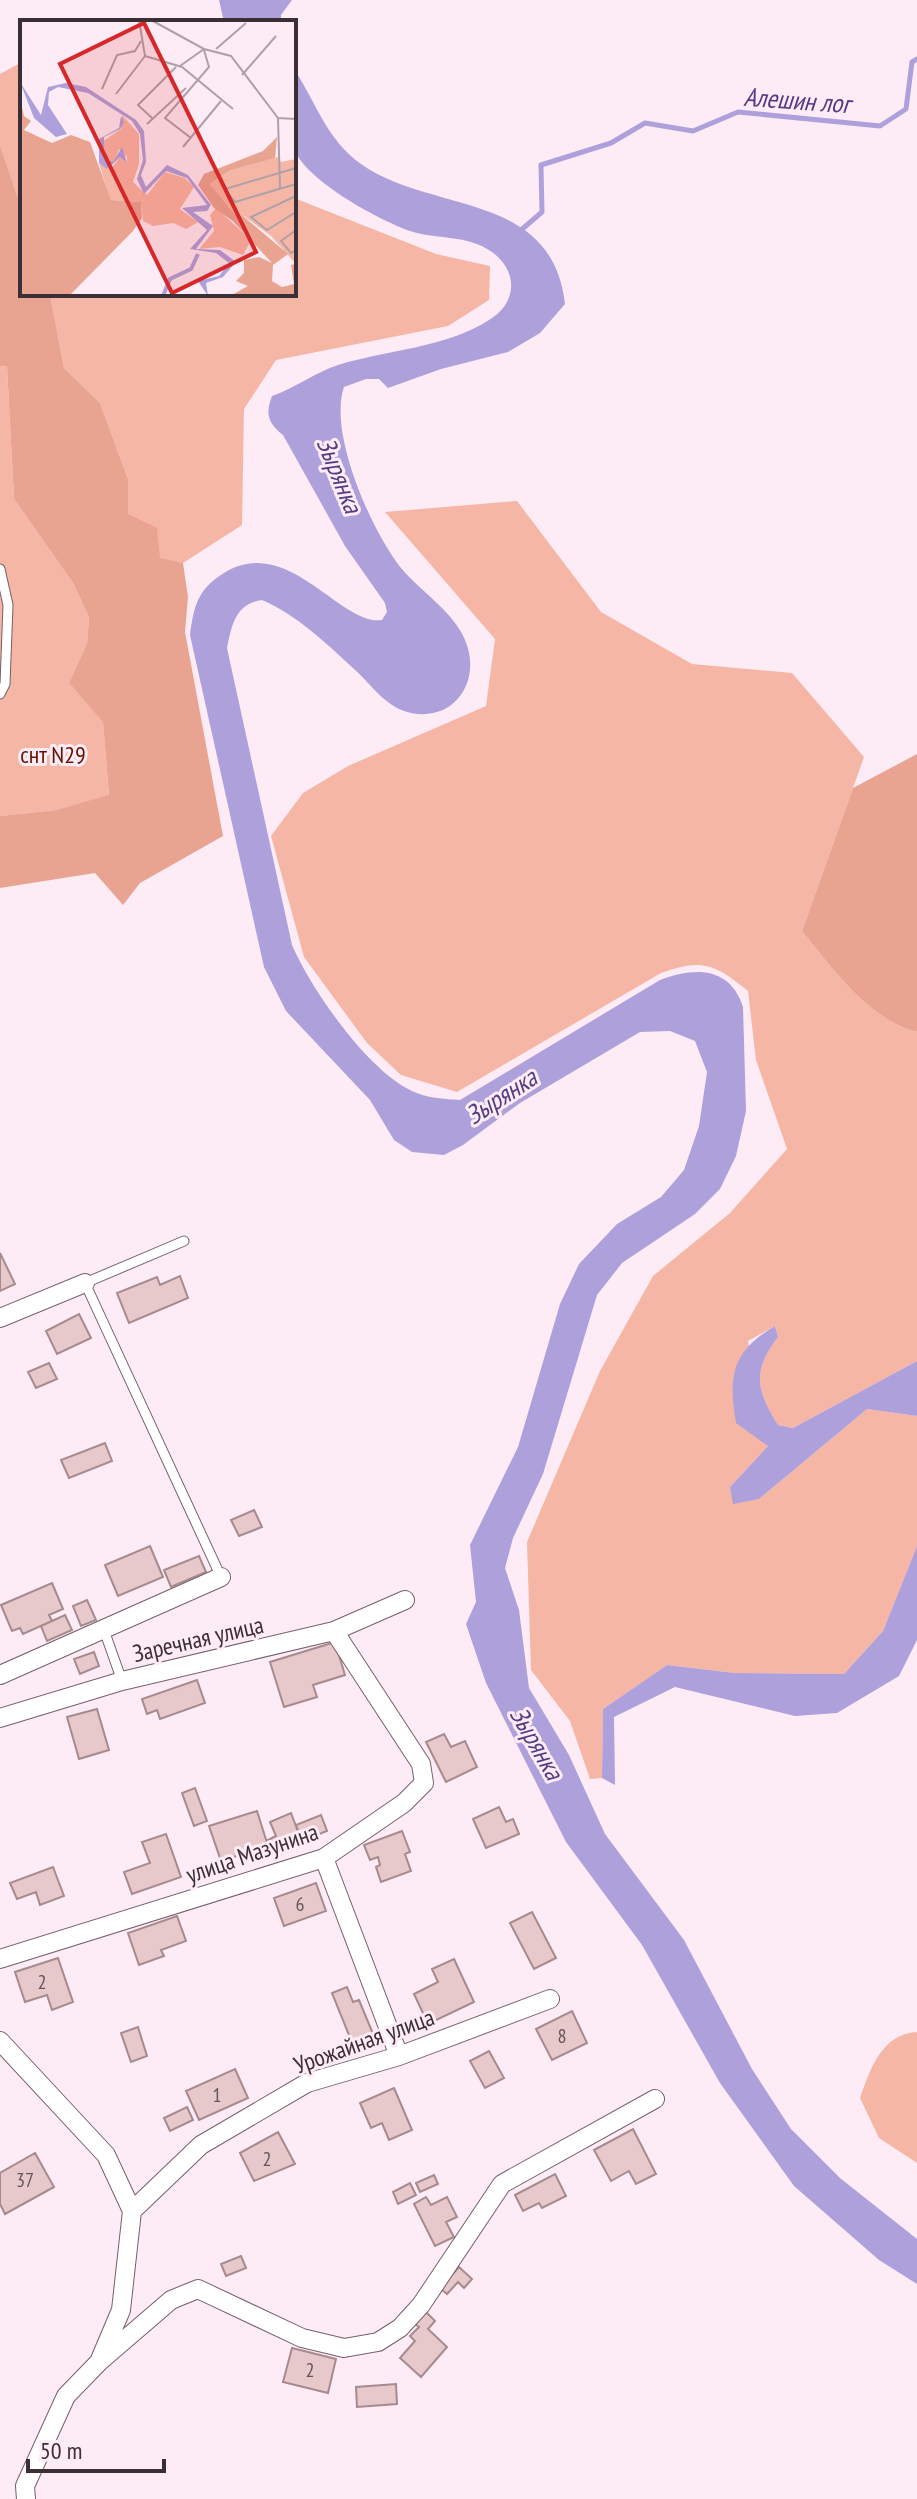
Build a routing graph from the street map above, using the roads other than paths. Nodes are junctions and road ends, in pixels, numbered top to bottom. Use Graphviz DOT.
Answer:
graph roads {
  1 [pos="0,569"];
  2 [pos="0,694"];
  3 [pos="184,1241"];
  4 [pos="85,1283"];
  5 [pos="0,1318"];
  6 [pos="221,1577"];
  7 [pos="405,1600"];
  8 [pos="104,1630"];
  9 [pos="334,1631"];
  10 [pos="0,1675"];
  11 [pos="122,1681"];
  12 [pos="0,1718"];
  13 [pos="324,1858"];
  14 [pos="0,1959"];
  15 [pos="550,1999"];
  16 [pos="2,2039"];
  17 [pos="399,2056"];
  18 [pos="655,2099"];
  19 [pos="132,2211"];
  20 [pos="99,2362"];
  21 [pos="26,2499"];
  1 -- 2 [label="lane"];
  3 -- 4 [label="lane"];
  4 -- 5 [label="street"];
  4 -- 6 [label="lane"];
  6 -- 8 [label="street, Заречная улица"];
  7 -- 9 [label="street, Заречная улица"];
  8 -- 10 [label="street, Заречная улица"];
  8 -- 11 [label="lane"];
  9 -- 11 [label="street, Заречная улица"];
  9 -- 13 [label="street, улица Мазунина"];
  11 -- 12 [label="street, Заречная улица"];
  13 -- 14 [label="street, улица Мазунина"];
  13 -- 17 [label="street"];
  15 -- 17 [label="street, Урожайная улица"];
  16 -- 19 [label="street"];
  17 -- 19 [label="street, Урожайная улица"];
  18 -- 20 [label="street"];
  19 -- 20 [label="street"];
  20 -- 21 [label="street"];
}
